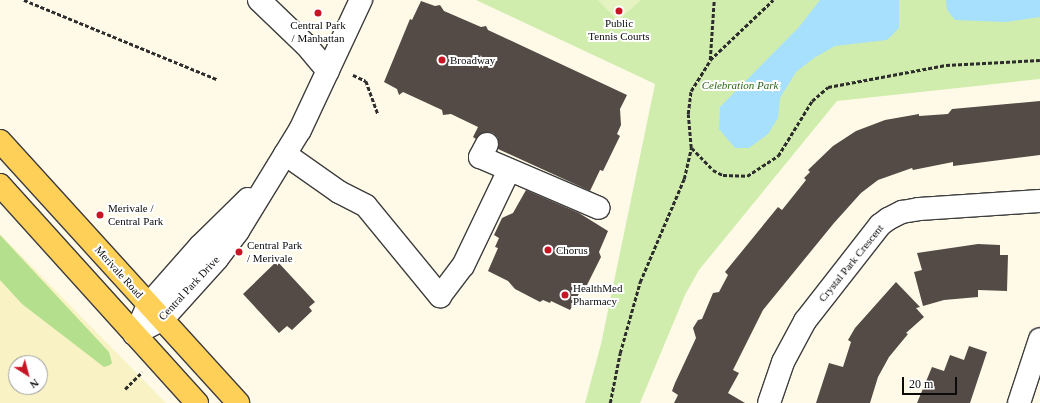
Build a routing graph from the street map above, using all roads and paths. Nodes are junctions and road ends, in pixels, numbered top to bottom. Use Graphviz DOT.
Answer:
graph roads {
  1 [pos="24,0"];
  2 [pos="259,0"];
  3 [pos="361,0"];
  4 [pos="714,0"];
  5 [pos="773,0"];
  6 [pos="710,60"];
  7 [pos="1040,60"];
  8 [pos="328,72"];
  9 [pos="353,75"];
  10 [pos="217,79"];
  11 [pos="378,114"];
  12 [pos="0,141"];
  13 [pos="487,144"];
  14 [pos="691,148"];
  15 [pos="285,154"];
  16 [pos="509,170"];
  17 [pos="0,185"];
  18 [pos="1040,201"];
  19 [pos="599,208"];
  20 [pos="155,312"];
  21 [pos="134,334"];
  22 [pos="1040,339"];
  23 [pos="145,368"];
  24 [pos="125,389"];
  25 [pos="198,403"];
  26 [pos="238,403"];
  27 [pos="610,403"];
  28 [pos="769,403"];
  29 [pos="1019,403"];
  1 -- 10 [label="path"];
  2 -- 8 [label="street"];
  3 -- 8 [label="street, Central Park Drive"];
  4 -- 6 [label="path"];
  5 -- 6 [label="path"];
  6 -- 14 [label="path"];
  7 -- 14 [label="path"];
  8 -- 15 [label="street, Central Park Drive"];
  9 -- 11 [label="path"];
  12 -- 20 [label="main road, Merivale Road"];
  13 -- 16 [label="street"];
  14 -- 27 [label="path"];
  15 -- 16 [label="street"];
  15 -- 20 [label="street, Central Park Drive"];
  16 -- 19 [label="street"];
  17 -- 21 [label="main road"];
  18 -- 28 [label="street, Crystal Park Crescent"];
  20 -- 21 [label="street, Central Park Drive"];
  20 -- 26 [label="main road, Merivale Road"];
  21 -- 25 [label="main road"];
  22 -- 29 [label="street"];
  23 -- 24 [label="path"];
}
